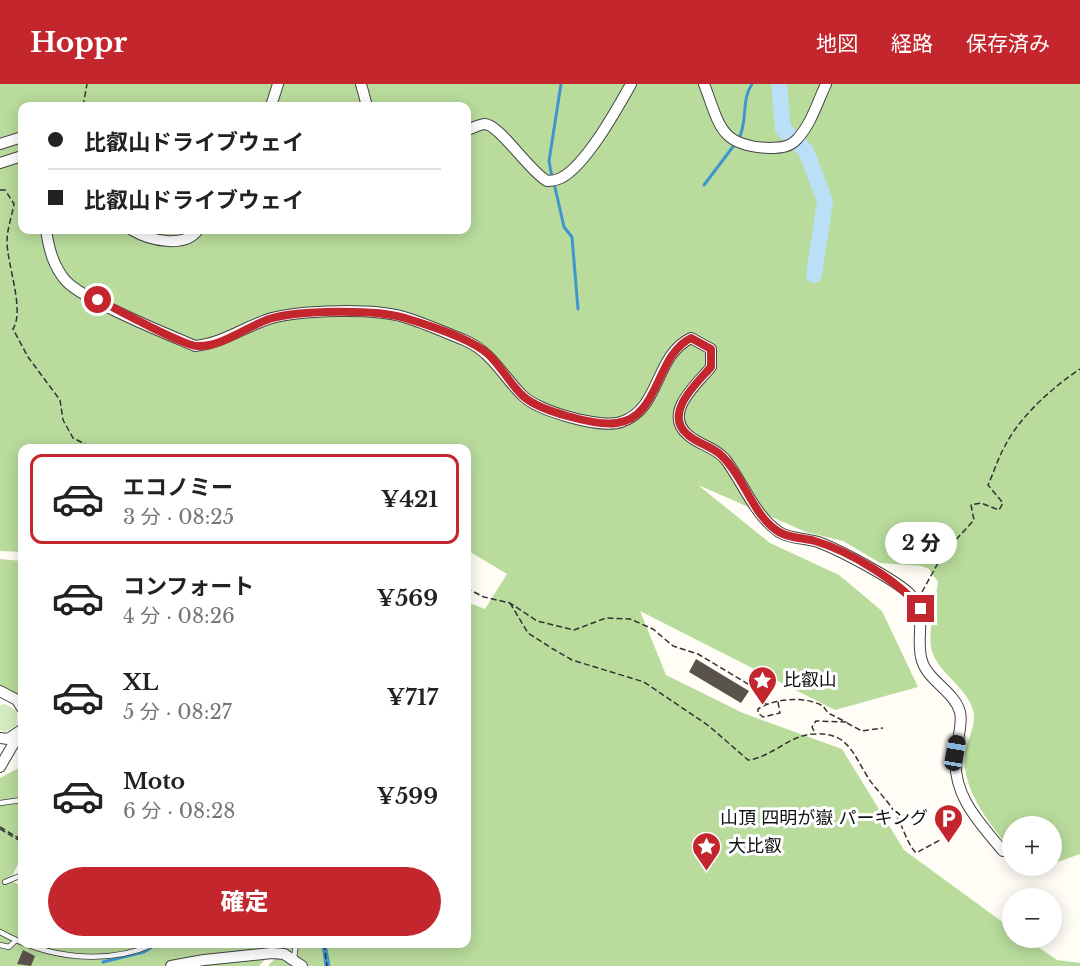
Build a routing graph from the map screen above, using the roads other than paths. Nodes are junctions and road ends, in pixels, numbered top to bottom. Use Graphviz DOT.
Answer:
graph roads {
  1 [pos="278,84"];
  2 [pos="361,84"];
  3 [pos="632,84"];
  4 [pos="704,84"];
  5 [pos="826,84"];
  6 [pos="272,102"];
  7 [pos="366,102"];
  8 [pos="471,128"];
  9 [pos="18,138"];
  10 [pos="0,144"];
  11 [pos="18,157"];
  12 [pos="0,163"];
  13 [pos="47,234"];
  14 [pos="144,234"];
  15 [pos="192,234"];
  16 [pos="0,691"];
  17 [pos="18,701"];
  18 [pos="0,702"];
  19 [pos="18,705"];
  20 [pos="18,734"];
  21 [pos="18,736"];
  22 [pos="0,738"];
  23 [pos="0,767"];
  24 [pos="18,801"];
  25 [pos="0,803"];
  26 [pos="1002,850"];
  27 [pos="18,877"];
  28 [pos="5,882"];
  29 [pos="0,932"];
  30 [pos="16,940"];
  31 [pos="0,945"];
  32 [pos="34,948"];
  33 [pos="147,948"];
  34 [pos="241,958"];
  35 [pos="298,962"];
  36 [pos="171,966"];
  37 [pos="210,966"];
  1 -- 6 [label="street"];
  2 -- 7 [label="street"];
  3 -- 8 [label="street"];
  4 -- 5 [label="street"];
  9 -- 10 [label="street"];
  11 -- 12 [label="street"];
  13 -- 26 [label="street"];
  14 -- 15 [label="street"];
  16 -- 17 [label="street"];
  18 -- 19 [label="street"];
  20 -- 22 [label="street"];
  21 -- 23 [label="street"];
  24 -- 25 [label="lane"];
  27 -- 28 [label="lane"];
  29 -- 30 [label="lane"];
  30 -- 31 [label="lane"];
  32 -- 33 [label="lane"];
  34 -- 35 [label="street"];
  34 -- 36 [label="street"];
  34 -- 37 [label="street"];
}
